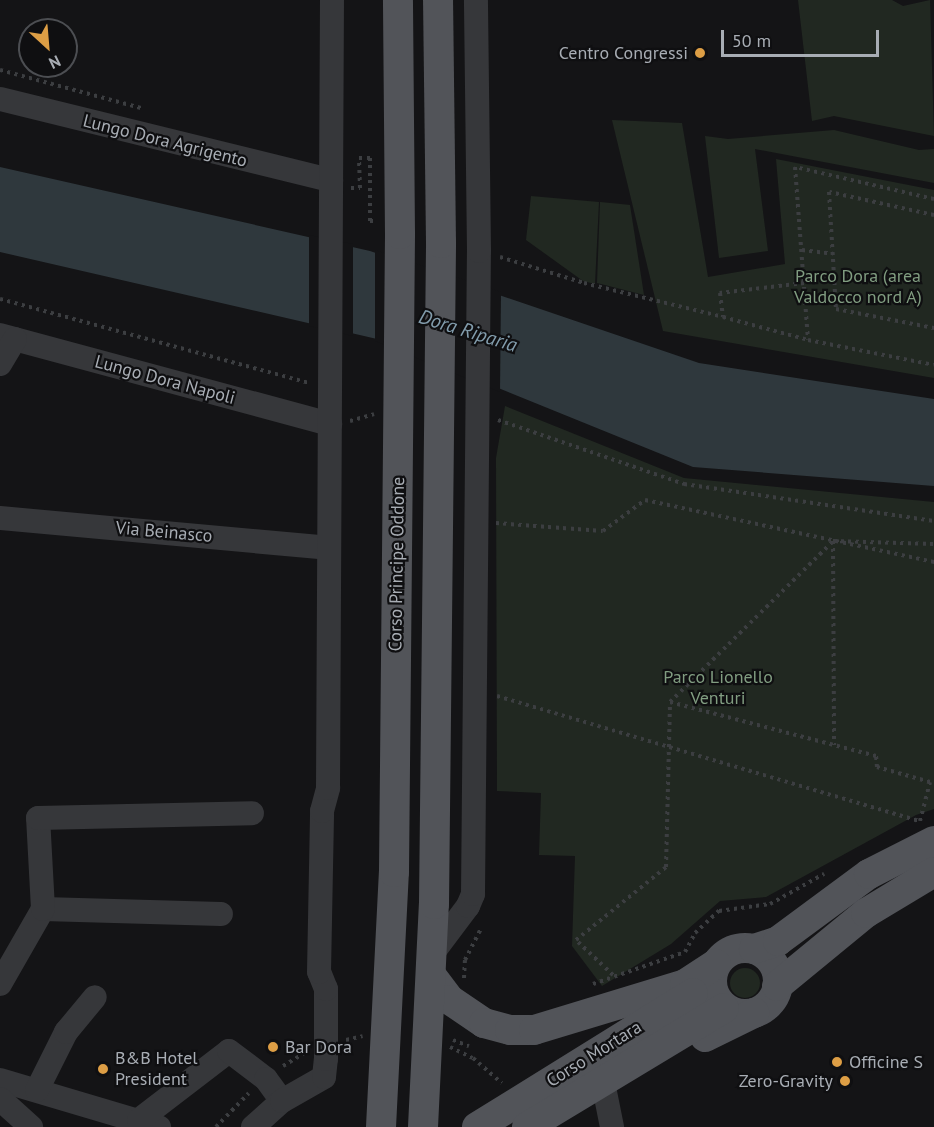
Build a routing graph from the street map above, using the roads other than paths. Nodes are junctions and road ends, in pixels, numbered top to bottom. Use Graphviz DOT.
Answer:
graph roads {
  1 [pos="332,0"];
  2 [pos="398,0"];
  3 [pos="438,0"];
  4 [pos="476,0"];
  5 [pos="0,99"];
  6 [pos="337,184"];
  7 [pos="7,337"];
  8 [pos="0,364"];
  9 [pos="330,424"];
  10 [pos="0,518"];
  11 [pos="328,548"];
  12 [pos="252,813"];
  13 [pos="934,841"];
  14 [pos="934,872"];
  15 [pos="43,909"];
  16 [pos="221,914"];
  17 [pos="754,949"];
  18 [pos="447,970"];
  19 [pos="0,984"];
  20 [pos="717,985"];
  21 [pos="777,986"];
  22 [pos="95,997"];
  23 [pos="754,1013"];
  24 [pos="0,1080"];
  25 [pos="604,1087"];
  26 [pos="37,1090"];
  27 [pos="0,1099"];
  28 [pos="282,1101"];
  29 [pos="522,1115"];
  30 [pos="149,1124"];
  31 [pos="31,1127"];
  32 [pos="253,1127"];
  33 [pos="381,1127"];
  34 [pos="423,1127"];
  35 [pos="477,1127"];
  36 [pos="562,1127"];
  37 [pos="612,1127"];
  1 -- 6 [label="street"];
  2 -- 33 [label="main road, Corso Principe Oddone"];
  3 -- 18 [label="main road"];
  4 -- 18 [label="street"];
  5 -- 6 [label="street, Lungo Dora Agrigento"];
  6 -- 9 [label="street"];
  7 -- 8 [label="street"];
  7 -- 9 [label="street, Lungo Dora Napoli"];
  9 -- 11 [label="street"];
  10 -- 11 [label="street, Via Beinasco"];
  11 -- 28 [label="street"];
  12 -- 15 [label="street"];
  13 -- 17 [label="main road"];
  14 -- 21 [label="main road"];
  15 -- 16 [label="street"];
  15 -- 19 [label="street"];
  17 -- 20 [label="main road"];
  17 -- 21 [label="main road"];
  18 -- 20 [label="main road"];
  18 -- 34 [label="main road"];
  20 -- 23 [label="main road"];
  20 -- 29 [label="main road, Corso Mortara"];
  21 -- 23 [label="main road"];
  22 -- 26 [label="street"];
  23 -- 25 [label="main road"];
  24 -- 26 [label="street"];
  25 -- 36 [label="main road"];
  25 -- 37 [label="street"];
  26 -- 30 [label="street"];
  27 -- 31 [label="street"];
  28 -- 30 [label="street"];
  28 -- 32 [label="street"];
  29 -- 35 [label="main road, Corso Mortara"];
}
